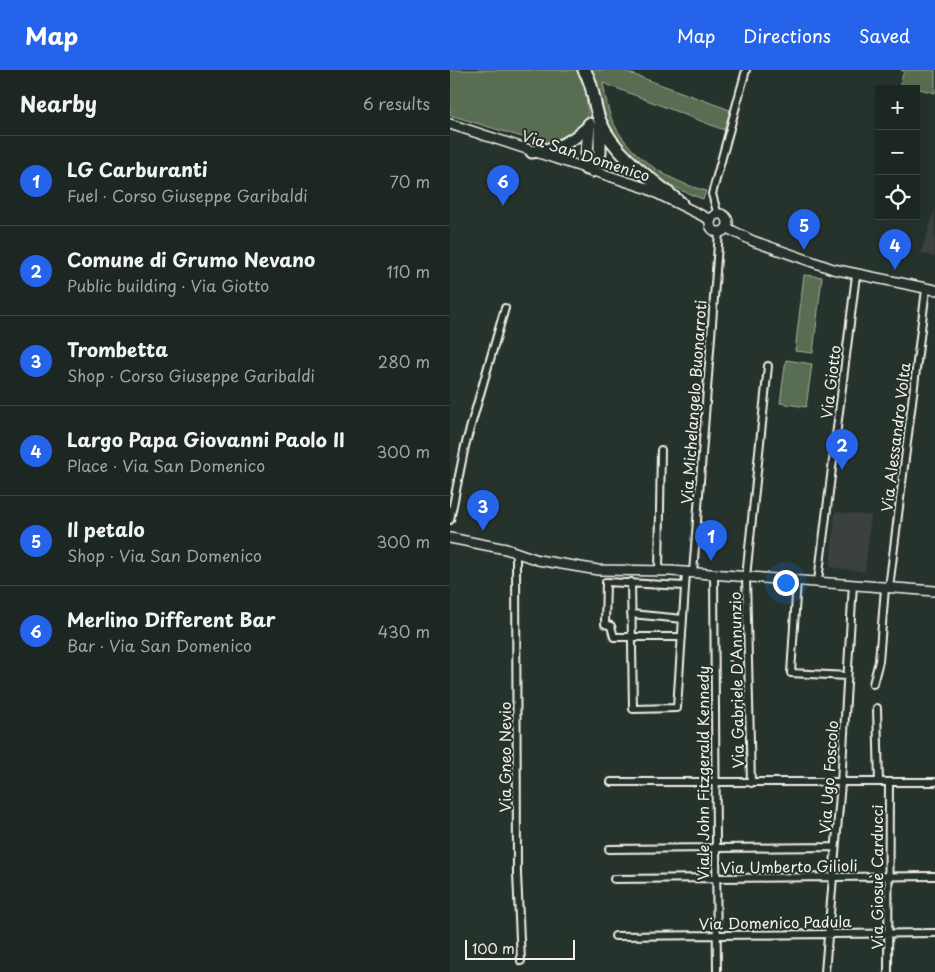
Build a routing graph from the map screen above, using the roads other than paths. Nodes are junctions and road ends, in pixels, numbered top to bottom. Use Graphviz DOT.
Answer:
graph roads {
  1 [pos="584,70"];
  2 [pos="746,70"];
  3 [pos="594,105"];
  4 [pos="600,121"];
  5 [pos="589,126"];
  6 [pos="451,127"];
  7 [pos="532,152"];
  8 [pos="589,170"];
  9 [pos="681,203"];
  10 [pos="714,217"];
  11 [pos="723,230"];
  12 [pos="856,275"];
  13 [pos="931,289"];
  14 [pos="505,308"];
  15 [pos="768,366"];
  16 [pos="661,450"];
  17 [pos="450,520"];
  18 [pos="450,538"];
  19 [pos="516,553"];
  20 [pos="659,571"];
  21 [pos="690,573"];
  22 [pos="714,575"];
  23 [pos="746,577"];
  24 [pos="797,580"];
  25 [pos="818,581"];
  26 [pos="631,582"];
  27 [pos="853,584"];
  28 [pos="685,586"];
  29 [pos="887,588"];
  30 [pos="935,591"];
  31 [pos="632,614"];
  32 [pos="683,619"];
  33 [pos="632,637"];
  34 [pos="682,637"];
  35 [pos="847,676"];
  36 [pos="873,684"];
  37 [pos="877,708"];
  38 [pos="611,782"];
  39 [pos="715,782"];
  40 [pos="880,782"];
  41 [pos="889,782"];
  42 [pos="935,782"];
  43 [pos="751,783"];
  44 [pos="841,783"];
  45 [pos="835,847"];
  46 [pos="715,848"];
  47 [pos="610,849"];
  48 [pos="935,876"];
  49 [pos="887,877"];
  50 [pos="832,878"];
  51 [pos="614,879"];
  52 [pos="715,879"];
  53 [pos="829,933"];
  54 [pos="935,933"];
  55 [pos="888,934"];
  56 [pos="716,935"];
  57 [pos="616,936"];
  58 [pos="521,962"];
  59 [pos="717,972"];
  60 [pos="826,972"];
  61 [pos="888,972"];
  1 -- 3 [label="highway"];
  2 -- 10 [label="street"];
  3 -- 4 [label="highway"];
  3 -- 5 [label="highway"];
  4 -- 8 [label="highway"];
  4 -- 9 [label="highway"];
  5 -- 7 [label="highway"];
  5 -- 8 [label="highway"];
  6 -- 7 [label="street, Via San Domenico"];
  7 -- 8 [label="street, Via San Domenico"];
  8 -- 9 [label="street, Via San Domenico"];
  9 -- 10 [label="street, Via San Domenico"];
  10 -- 11 [label="street"];
  10 -- 11 [label="street"];
  11 -- 12 [label="street"];
  11 -- 21 [label="street, Via Michelangelo Buonarroti"];
  12 -- 13 [label="street"];
  12 -- 25 [label="street, Via Giotto"];
  13 -- 29 [label="street, Via Alessandro Volta"];
  14 -- 17 [label="street"];
  15 -- 23 [label="street, Via Gabriele D'Annunzio"];
  16 -- 20 [label="street"];
  18 -- 19 [label="street"];
  19 -- 20 [label="street"];
  19 -- 58 [label="street, Via Gneo Nevio"];
  20 -- 21 [label="street"];
  21 -- 22 [label="street"];
  21 -- 28 [label="street, Via Michelangelo Buonarroti"];
  22 -- 23 [label="street"];
  22 -- 39 [label="street, Viale John Fitzgerald Kennedy"];
  23 -- 24 [label="street"];
  23 -- 43 [label="street, Via Gabriele D'Annunzio"];
  24 -- 25 [label="street"];
  24 -- 35 [label="street"];
  25 -- 27 [label="street"];
  26 -- 28 [label="street"];
  26 -- 31 [label="street"];
  26 -- 33 [label="street"];
  27 -- 29 [label="street"];
  27 -- 35 [label="street, Via Ugo Foscolo"];
  28 -- 32 [label="street, Via Michelangelo Buonarroti"];
  29 -- 30 [label="street"];
  29 -- 36 [label="street, Via Alessandro Volta"];
  31 -- 32 [label="street"];
  31 -- 33 [label="street"];
  32 -- 34 [label="street, Via Michelangelo Buonarroti"];
  33 -- 34 [label="street"];
  33 -- 34 [label="street, Via Michelangelo Buonarroti"];
  35 -- 44 [label="street, Via Ugo Foscolo"];
  37 -- 40 [label="street"];
  38 -- 39 [label="street"];
  39 -- 43 [label="street"];
  39 -- 46 [label="street, Viale John Fitzgerald Kennedy"];
  40 -- 41 [label="street"];
  40 -- 44 [label="street"];
  41 -- 42 [label="street"];
  41 -- 49 [label="street, Via Giosuè Carducci"];
  43 -- 44 [label="street"];
  44 -- 45 [label="street, Via Ugo Foscolo"];
  45 -- 46 [label="street"];
  45 -- 50 [label="street, Via Ugo Foscolo"];
  46 -- 47 [label="street"];
  46 -- 52 [label="street, Viale John Fitzgerald Kennedy"];
  48 -- 49 [label="street, Via Umberto Gilioli"];
  49 -- 50 [label="street, Via Umberto Gilioli"];
  49 -- 55 [label="street, Via Giosuè Carducci"];
  50 -- 52 [label="street, Via Umberto Gilioli"];
  50 -- 53 [label="street, Via Ugo Foscolo"];
  51 -- 52 [label="street, Via Umberto Gilioli"];
  52 -- 56 [label="street, Viale John Fitzgerald Kennedy"];
  53 -- 55 [label="street, Via Domenico Padula"];
  53 -- 56 [label="street, Via Domenico Padula"];
  53 -- 60 [label="street, Via Ugo Foscolo"];
  54 -- 55 [label="street, Via Domenico Padula"];
  55 -- 61 [label="street, Via Giosuè Carducci"];
  56 -- 57 [label="street, Via Domenico Padula"];
  56 -- 59 [label="street, Viale John Fitzgerald Kennedy"];
}
